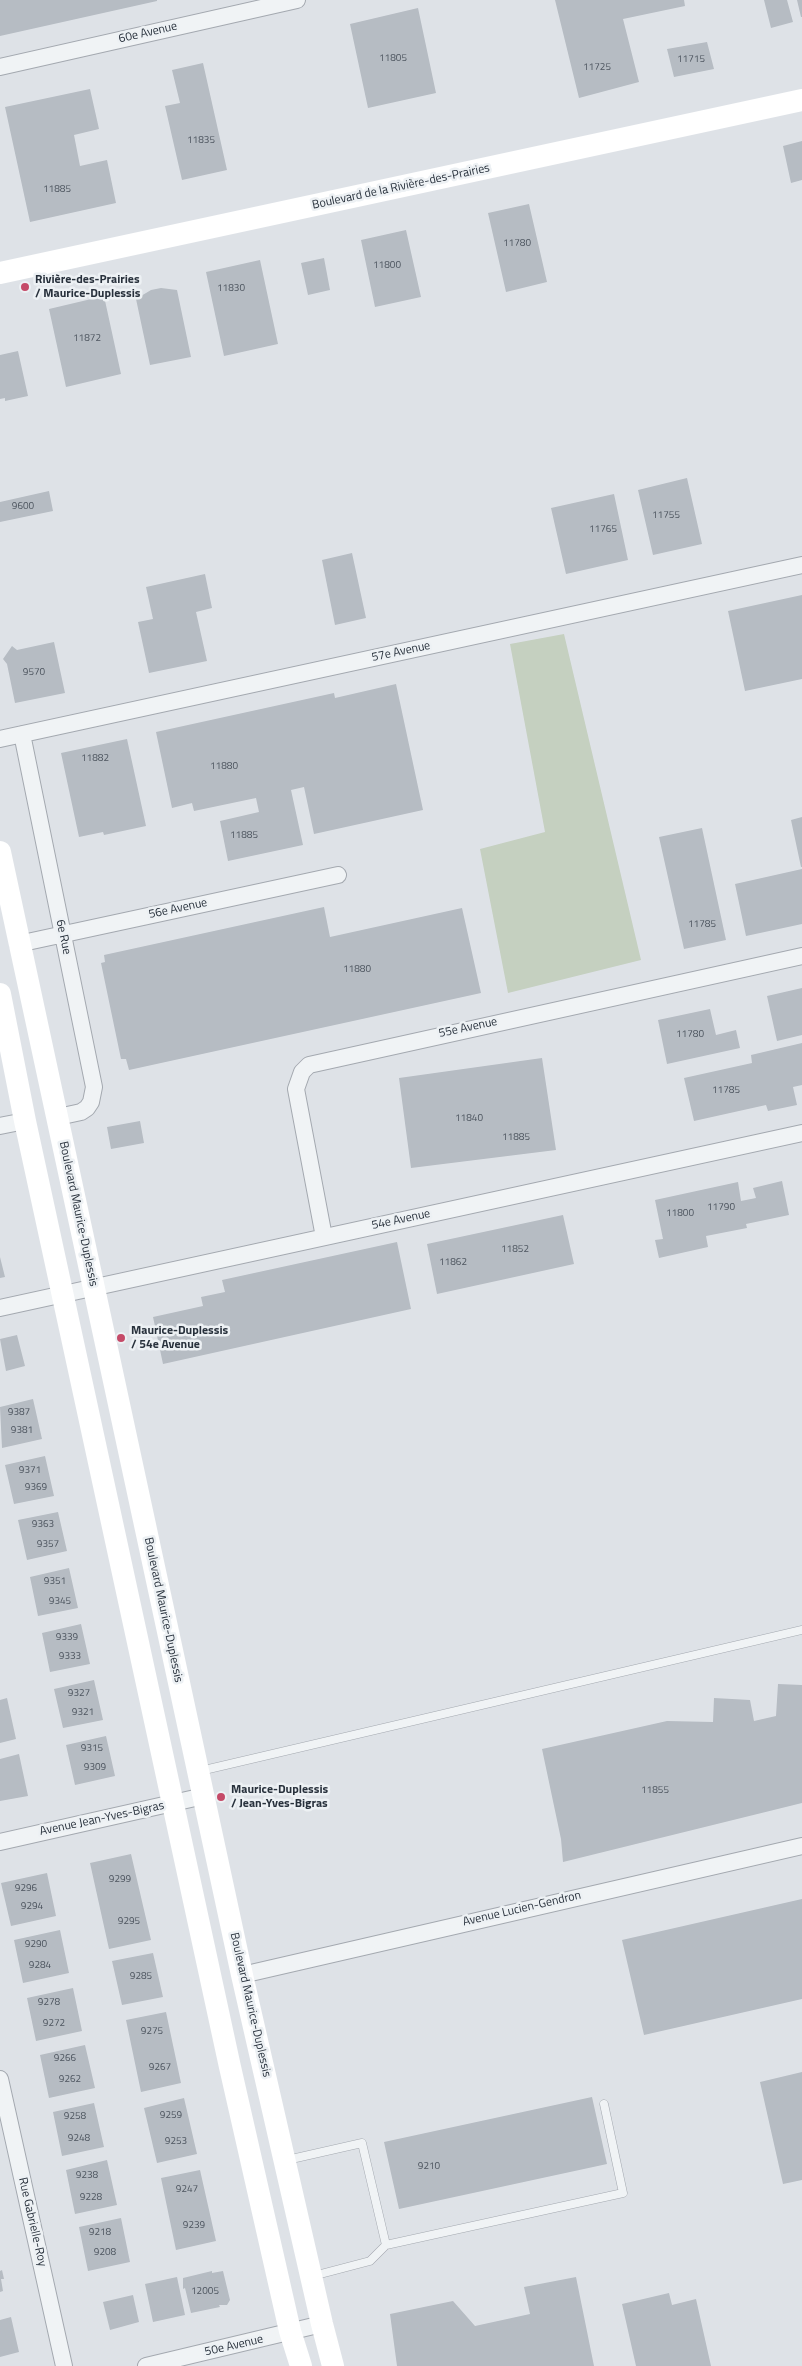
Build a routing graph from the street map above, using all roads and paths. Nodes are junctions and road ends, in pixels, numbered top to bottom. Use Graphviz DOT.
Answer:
graph roads {
  1 [pos="297,0"];
  2 [pos="0,67"];
  3 [pos="802,100"];
  4 [pos="0,273"];
  5 [pos="802,565"];
  6 [pos="22,734"];
  7 [pos="0,739"];
  8 [pos="0,852"];
  9 [pos="338,875"];
  10 [pos="63,934"];
  11 [pos="18,944"];
  12 [pos="802,956"];
  13 [pos="0,994"];
  14 [pos="58,1117"];
  15 [pos="24,1121"];
  16 [pos="0,1126"];
  17 [pos="802,1133"];
  18 [pos="324,1237"];
  19 [pos="94,1287"];
  20 [pos="63,1293"];
  21 [pos="0,1308"];
  22 [pos="802,1630"];
  23 [pos="198,1771"];
  24 [pos="204,1796"];
  25 [pos="174,1803"];
  26 [pos="0,1842"];
  27 [pos="802,1846"];
  28 [pos="242,1974"];
  29 [pos="0,2079"];
  30 [pos="604,2104"];
  31 [pos="285,2160"];
  32 [pos="386,2245"];
  33 [pos="311,2276"];
  34 [pos="322,2324"];
  35 [pos="290,2331"];
  36 [pos="64,2366"];
  37 [pos="146,2366"];
  38 [pos="301,2366"];
  39 [pos="334,2366"];
  1 -- 2 [label="street, 60e Avenue"];
  3 -- 4 [label="street, Boulevard de la Rivière-des-Prairies"];
  5 -- 6 [label="street, 57e Avenue"];
  6 -- 7 [label="street, 57e Avenue"];
  6 -- 10 [label="street, 6e Rue"];
  8 -- 11 [label="street, Boulevard Maurice-Duplessis"];
  9 -- 10 [label="street, 56e Avenue"];
  10 -- 11 [label="street, 56e Avenue"];
  10 -- 14 [label="street, 6e Rue"];
  11 -- 14 [label="street, Boulevard Maurice-Duplessis"];
  12 -- 18 [label="street, 55e Avenue"];
  13 -- 15 [label="street"];
  14 -- 19 [label="street, Boulevard Maurice-Duplessis"];
  15 -- 16 [label="street"];
  15 -- 20 [label="street"];
  17 -- 18 [label="street, 54e Avenue"];
  18 -- 19 [label="street, 54e Avenue"];
  19 -- 20 [label="street, 54e Avenue"];
  19 -- 23 [label="street, Boulevard Maurice-Duplessis"];
  20 -- 21 [label="street, 54e Avenue"];
  20 -- 25 [label="street"];
  22 -- 23 [label="lane"];
  23 -- 24 [label="street, Boulevard Maurice-Duplessis"];
  24 -- 25 [label="street, Avenue Jean-Yves-Bigras"];
  24 -- 28 [label="street, Boulevard Maurice-Duplessis"];
  25 -- 26 [label="street, Avenue Jean-Yves-Bigras"];
  25 -- 35 [label="street"];
  27 -- 28 [label="street, Avenue Lucien-Gendron"];
  28 -- 31 [label="street, Boulevard Maurice-Duplessis"];
  29 -- 36 [label="street, Rue Gabrielle-Roy"];
  30 -- 32 [label="lane"];
  31 -- 32 [label="lane"];
  31 -- 33 [label="street, Boulevard Maurice-Duplessis"];
  32 -- 33 [label="lane"];
  33 -- 34 [label="street, Boulevard Maurice-Duplessis"];
  34 -- 35 [label="street, 50e Avenue"];
  34 -- 39 [label="street, Boulevard Maurice-Duplessis"];
  35 -- 37 [label="street, 50e Avenue"];
  35 -- 38 [label="street"];
}
